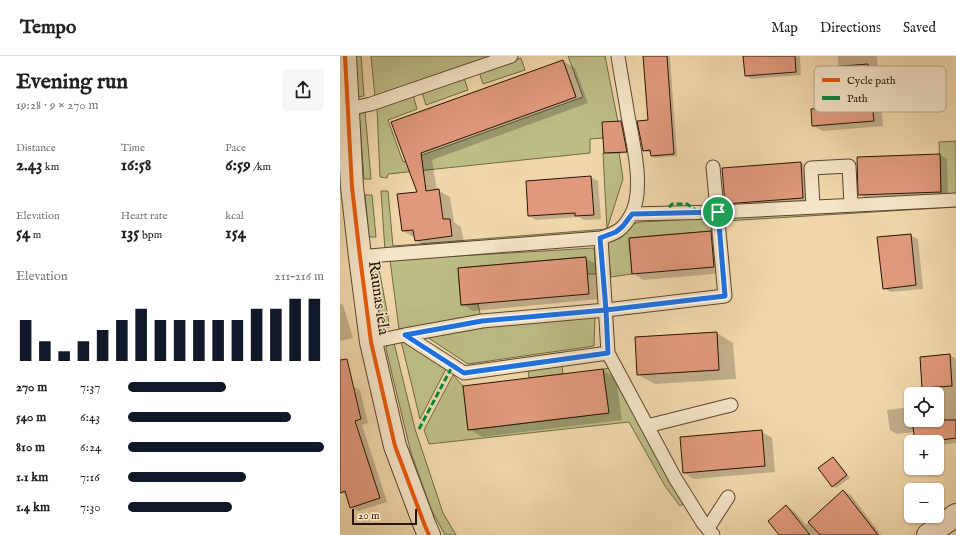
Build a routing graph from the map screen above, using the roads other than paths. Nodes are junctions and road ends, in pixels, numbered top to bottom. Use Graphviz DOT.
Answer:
graph roads {
  1 [pos="345,56"];
  2 [pos="511,56"];
  3 [pos="618,56"];
  4 [pos="348,109"];
  5 [pos="345,156"];
  6 [pos="713,166"];
  7 [pos="956,200"];
  8 [pos="851,205"];
  9 [pos="813,207"];
  10 [pos="718,212"];
  11 [pos="632,214"];
  12 [pos="600,238"];
  13 [pos="360,257"];
  14 [pos="606,310"];
  15 [pos="405,335"];
  16 [pos="371,342"];
  17 [pos="608,353"];
  18 [pos="731,405"];
  19 [pos="647,426"];
  20 [pos="728,497"];
  21 [pos="956,515"];
  22 [pos="711,532"];
  23 [pos="429,535"];
  24 [pos="928,535"];
  1 -- 4 [label="street, Raunas iela"];
  2 -- 4 [label="lane"];
  3 -- 11 [label="lane"];
  4 -- 5 [label="street, Raunas iela"];
  5 -- 13 [label="street, Raunas iela"];
  6 -- 10 [label="lane"];
  7 -- 8 [label="lane"];
  8 -- 9 [label="lane"];
  8 -- 9 [label="lane"];
  9 -- 10 [label="lane"];
  10 -- 11 [label="lane"];
  10 -- 14 [label="lane"];
  11 -- 12 [label="lane"];
  12 -- 13 [label="lane"];
  12 -- 14 [label="lane"];
  13 -- 16 [label="street, Raunas iela"];
  14 -- 15 [label="lane"];
  14 -- 17 [label="lane"];
  15 -- 16 [label="lane"];
  15 -- 17 [label="lane"];
  16 -- 23 [label="street, Raunas iela"];
  17 -- 19 [label="lane"];
  18 -- 19 [label="lane"];
  19 -- 22 [label="lane"];
  20 -- 22 [label="lane"];
  21 -- 24 [label="street"];
}
